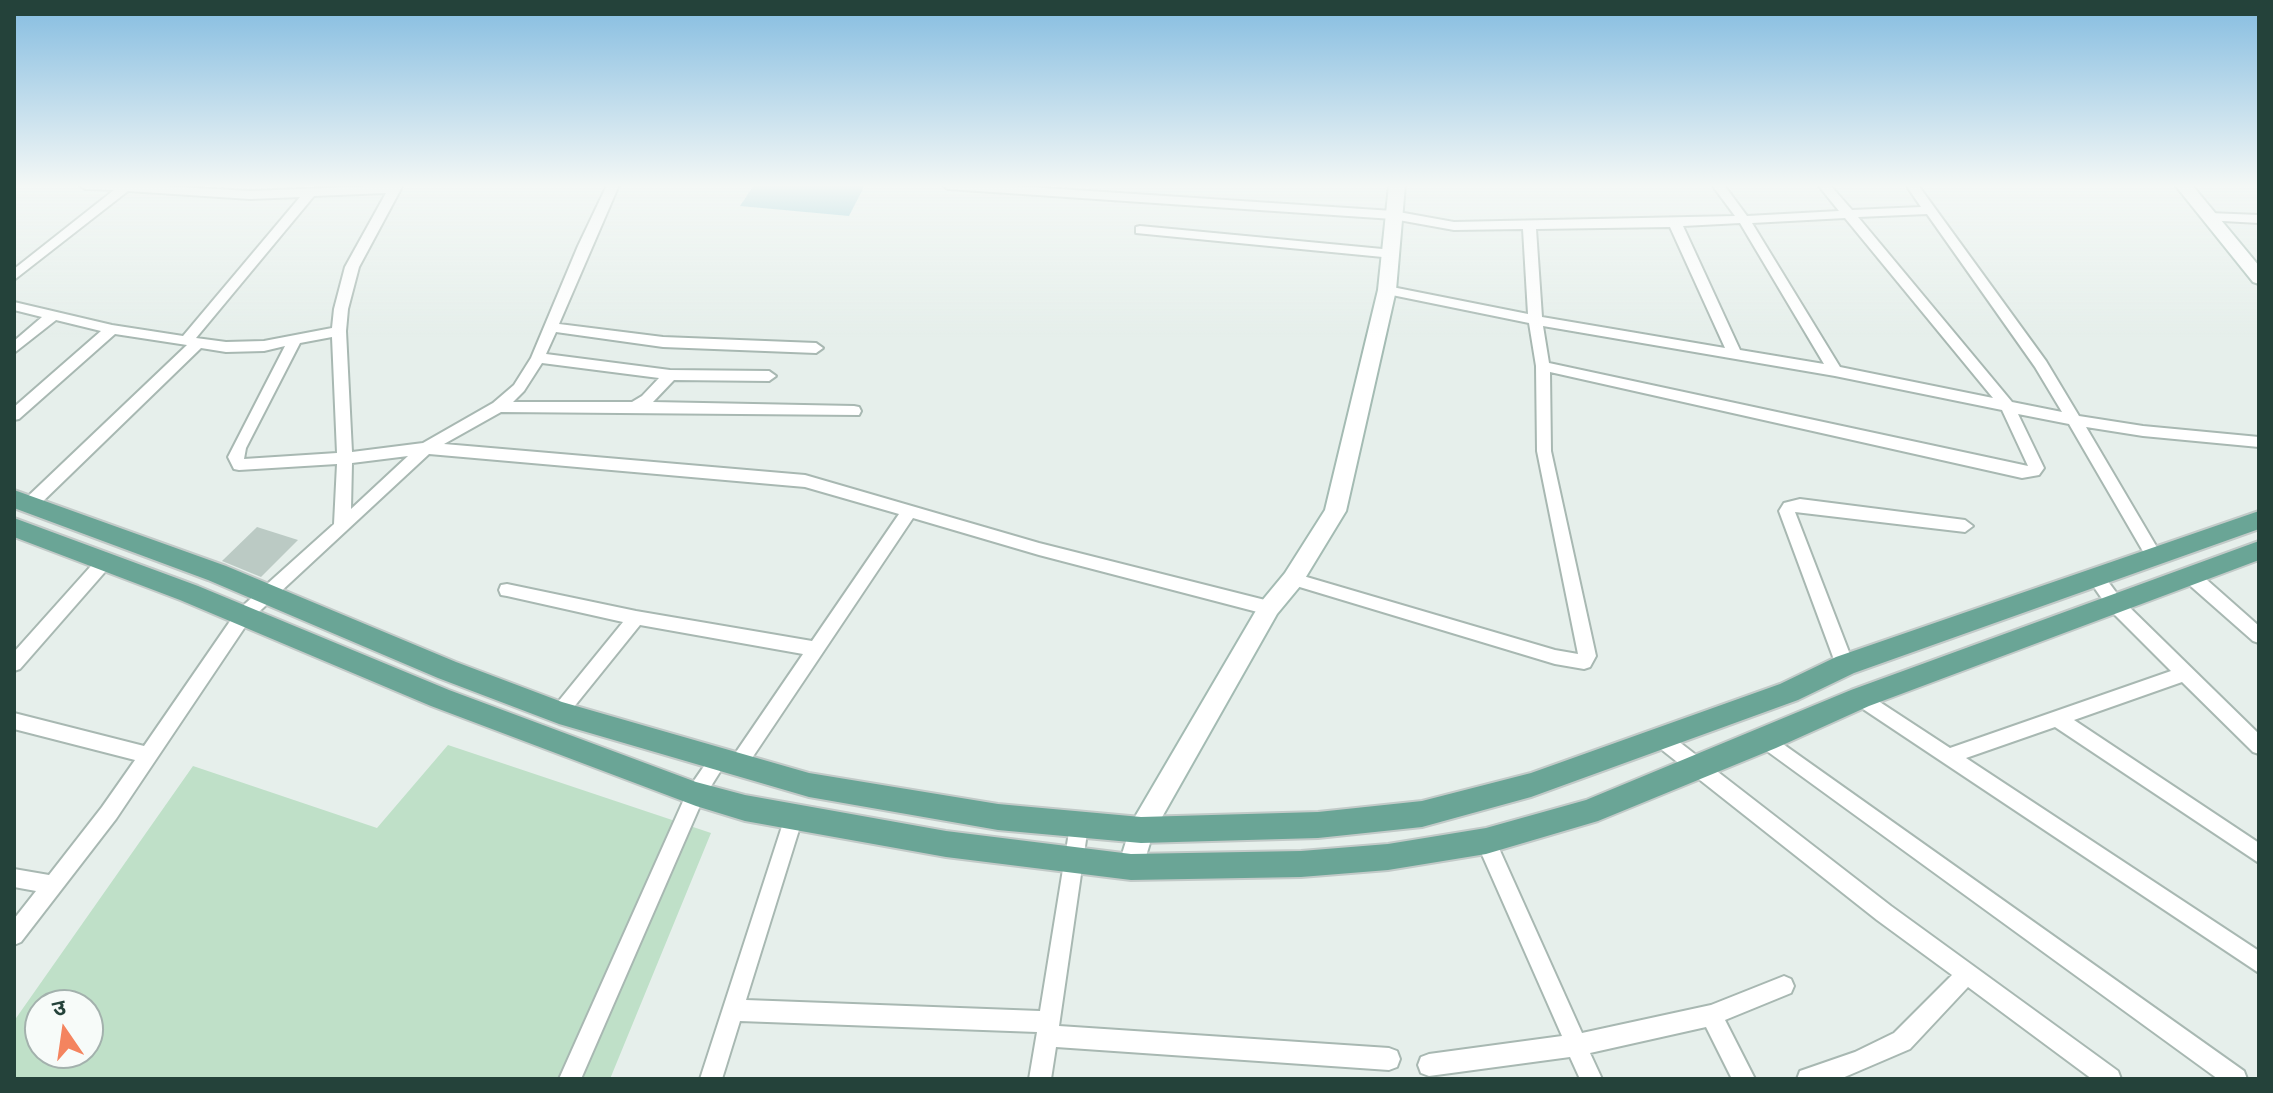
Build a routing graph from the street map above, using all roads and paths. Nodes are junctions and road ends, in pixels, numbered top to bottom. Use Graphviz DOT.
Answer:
graph roads {
  1 [pos="64,236"];
  2 [pos="276,236"];
  3 [pos="369,236"];
  4 [pos="591,236"];
  5 [pos="1203,236"];
  6 [pos="1393,236"];
  7 [pos="1530,236"];
  8 [pos="1681,236"];
  9 [pos="1754,236"];
  10 [pos="1868,236"];
  11 [pos="1950,236"];
  12 [pos="2225,236"];
  13 [pos="1393,254"];
  14 [pos="14,276"];
  15 [pos="2259,278"];
  16 [pos="1387,290"];
  17 [pos="14,306"];
  18 [pos="52,316"];
  19 [pos="1535,320"];
  20 [pos="551,327"];
  21 [pos="112,329"];
  22 [pos="339,331"];
  23 [pos="295,340"];
  24 [pos="192,342"];
  25 [pos="14,348"];
  26 [pos="816,348"];
  27 [pos="1734,353"];
  28 [pos="538,358"];
  29 [pos="1543,366"];
  30 [pos="1835,371"];
  31 [pos="670,375"];
  32 [pos="769,376"];
  33 [pos="498,407"];
  34 [pos="635,407"];
  35 [pos="2008,407"];
  36 [pos="854,411"];
  37 [pos="14,415"];
  38 [pos="2074,420"];
  39 [pos="2259,442"];
  40 [pos="426,448"];
  41 [pos="345,458"];
  42 [pos="910,510"];
  43 [pos="18,518"];
  44 [pos="2259,520"];
  45 [pos="342,526"];
  46 [pos="1965,526"];
  47 [pos="2259,550"];
  48 [pos="2154,556"];
  49 [pos="105,561"];
  50 [pos="2095,577"];
  51 [pos="2192,577"];
  52 [pos="1293,579"];
  53 [pos="507,590"];
  54 [pos="266,594"];
  55 [pos="2115,604"];
  56 [pos="1269,608"];
  57 [pos="243,616"];
  58 [pos="636,618"];
  59 [pos="2259,636"];
  60 [pos="816,649"];
  61 [pos="14,664"];
  62 [pos="1845,665"];
  63 [pos="2183,674"];
  64 [pos="1860,698"];
  65 [pos="559,713"];
  66 [pos="2056,718"];
  67 [pos="14,721"];
  68 [pos="1663,740"];
  69 [pos="1766,740"];
  70 [pos="2259,746"];
  71 [pos="147,755"];
  72 [pos="1950,756"];
  73 [pos="728,762"];
  74 [pos="1698,767"];
  75 [pos="696,794"];
  76 [pos="794,817"];
  77 [pos="1079,826"];
  78 [pos="1141,830"];
  79 [pos="1486,841"];
  80 [pos="2259,854"];
  81 [pos="1073,860"];
  82 [pos="1131,867"];
  83 [pos="14,878"];
  84 [pos="53,885"];
  85 [pos="14,935"];
  86 [pos="2259,963"];
  87 [pos="1966,975"];
  88 [pos="1784,986"];
  89 [pos="735,1010"];
  90 [pos="1711,1015"];
  91 [pos="1046,1029"];
  92 [pos="1577,1045"];
  93 [pos="1389,1059"];
  94 [pos="1429,1065"];
  95 [pos="570,1079"];
  96 [pos="711,1079"];
  97 [pos="1040,1079"];
  98 [pos="1591,1079"];
  99 [pos="1744,1079"];
  100 [pos="1808,1079"];
  101 [pos="2110,1079"];
  102 [pos="2236,1079"];
  1 -- 14 [label="street"];
  2 -- 24 [label="street"];
  3 -- 22 [label="street"];
  4 -- 20 [label="street"];
  5 -- 13 [label="street"];
  6 -- 13 [label="street"];
  7 -- 19 [label="street"];
  8 -- 27 [label="street"];
  9 -- 30 [label="street"];
  10 -- 35 [label="street"];
  11 -- 38 [label="street"];
  12 -- 15 [label="street"];
  13 -- 16 [label="street"];
  16 -- 19 [label="street"];
  16 -- 52 [label="street"];
  17 -- 18 [label="street"];
  18 -- 21 [label="street"];
  18 -- 25 [label="street"];
  19 -- 27 [label="street"];
  19 -- 29 [label="street"];
  20 -- 26 [label="street"];
  20 -- 28 [label="street"];
  21 -- 24 [label="street"];
  21 -- 37 [label="street"];
  22 -- 23 [label="street"];
  22 -- 41 [label="street"];
  23 -- 24 [label="street"];
  23 -- 41 [label="street"];
  24 -- 43 [label="street"];
  27 -- 30 [label="street"];
  28 -- 31 [label="street"];
  28 -- 33 [label="street"];
  29 -- 35 [label="street"];
  29 -- 52 [label="street"];
  30 -- 35 [label="street"];
  31 -- 32 [label="street"];
  31 -- 34 [label="street"];
  33 -- 34 [label="street"];
  33 -- 40 [label="street"];
  34 -- 36 [label="street"];
  35 -- 38 [label="street"];
  38 -- 39 [label="street"];
  38 -- 48 [label="street"];
  40 -- 41 [label="street"];
  40 -- 42 [label="street"];
  40 -- 45 [label="street"];
  41 -- 45 [label="street"];
  42 -- 56 [label="street"];
  42 -- 60 [label="street"];
  43 -- 49 [label="main road"];
  43 -- 54 [label="main road"];
  44 -- 48 [label="main road"];
  45 -- 54 [label="street"];
  46 -- 62 [label="street"];
  47 -- 51 [label="main road"];
  48 -- 50 [label="main road"];
  49 -- 57 [label="main road"];
  49 -- 61 [label="street"];
  50 -- 55 [label="street"];
  50 -- 62 [label="main road"];
  51 -- 55 [label="main road"];
  51 -- 59 [label="street"];
  52 -- 56 [label="street"];
  53 -- 58 [label="street"];
  54 -- 57 [label="street"];
  54 -- 65 [label="main road"];
  55 -- 63 [label="street"];
  55 -- 64 [label="main road"];
  56 -- 78 [label="street"];
  57 -- 71 [label="street"];
  57 -- 75 [label="main road"];
  58 -- 60 [label="street"];
  58 -- 65 [label="street"];
  60 -- 73 [label="street"];
  62 -- 68 [label="main road"];
  63 -- 66 [label="street"];
  63 -- 70 [label="street"];
  64 -- 69 [label="main road"];
  64 -- 72 [label="street"];
  65 -- 73 [label="main road"];
  66 -- 72 [label="street"];
  66 -- 80 [label="street"];
  67 -- 71 [label="street"];
  68 -- 74 [label="street"];
  68 -- 78 [label="main road"];
  69 -- 74 [label="main road"];
  69 -- 102 [label="street"];
  71 -- 84 [label="street"];
  72 -- 86 [label="street"];
  73 -- 75 [label="street"];
  73 -- 77 [label="main road"];
  74 -- 79 [label="main road"];
  74 -- 87 [label="street"];
  75 -- 76 [label="main road"];
  75 -- 95 [label="street"];
  76 -- 81 [label="main road"];
  76 -- 89 [label="street"];
  77 -- 78 [label="main road"];
  77 -- 81 [label="street"];
  78 -- 82 [label="street"];
  79 -- 82 [label="main road"];
  79 -- 92 [label="street"];
  81 -- 82 [label="main road"];
  81 -- 91 [label="street"];
  83 -- 84 [label="street"];
  84 -- 85 [label="street"];
  87 -- 100 [label="street"];
  87 -- 101 [label="street"];
  88 -- 90 [label="street"];
  89 -- 91 [label="street"];
  89 -- 96 [label="street"];
  90 -- 92 [label="street"];
  90 -- 99 [label="street"];
  91 -- 93 [label="street"];
  91 -- 97 [label="street"];
  92 -- 94 [label="street"];
  92 -- 98 [label="street"];
}
